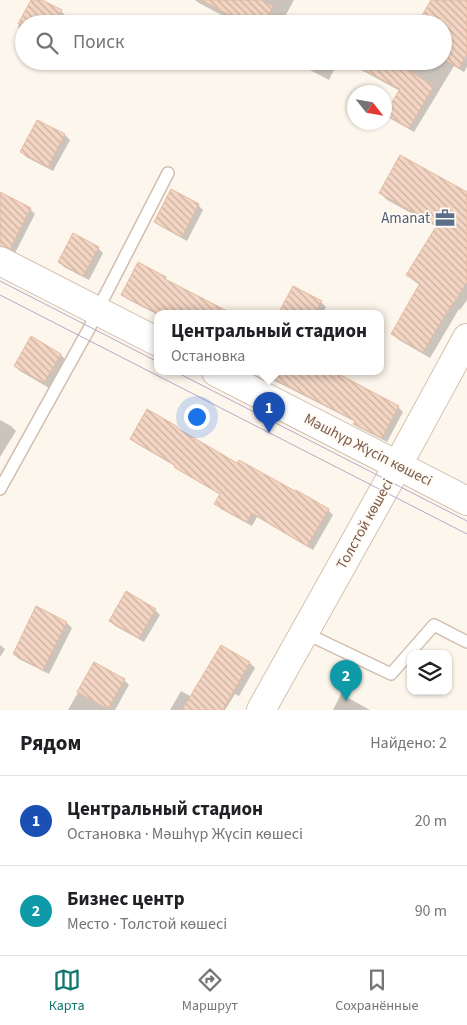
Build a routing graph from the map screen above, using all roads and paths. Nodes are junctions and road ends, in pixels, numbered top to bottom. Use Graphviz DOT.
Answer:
graph roads {
  1 [pos="168,173"];
  2 [pos="0,261"];
  3 [pos="97,311"];
  4 [pos="467,338"];
  5 [pos="154,340"];
  6 [pos="222,375"];
  7 [pos="398,465"];
  8 [pos="0,489"];
  9 [pos="467,501"];
  10 [pos="304,633"];
  11 [pos="467,642"];
  12 [pos="261,710"];
  1 -- 3 [label="lane"];
  2 -- 3 [label="street"];
  3 -- 5 [label="street"];
  3 -- 8 [label="lane"];
  4 -- 7 [label="street, Толстой көшесі"];
  6 -- 7 [label="street, Мәшһүр Жүсіп көшесі"];
  7 -- 9 [label="street, Мәшһүр Жүсіп көшесі"];
  7 -- 10 [label="street, Толстой көшесі"];
  10 -- 11 [label="lane"];
  10 -- 12 [label="street, Толстой көшесі"];
}
